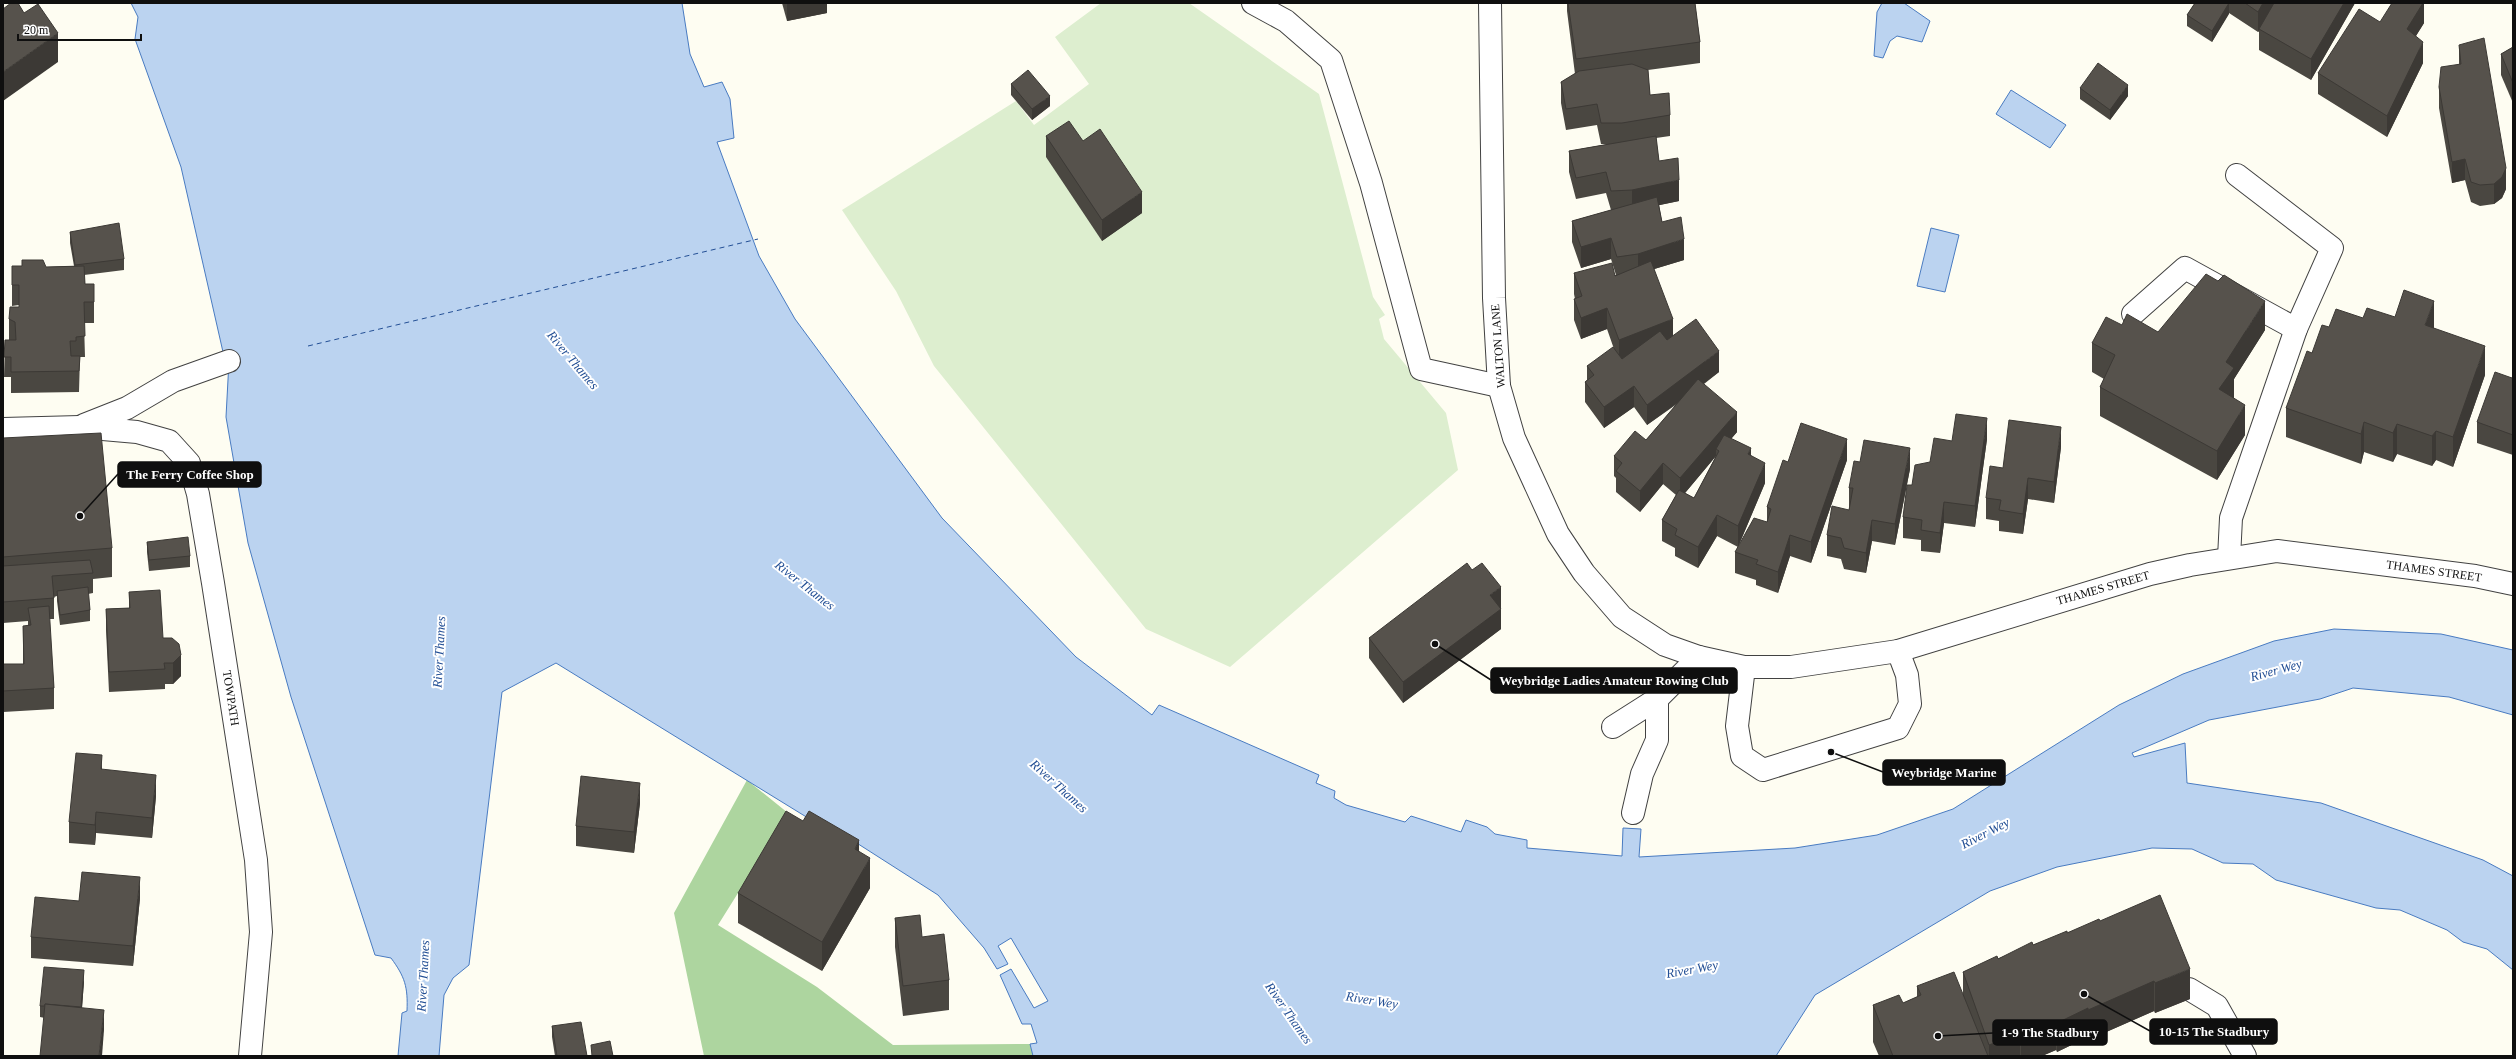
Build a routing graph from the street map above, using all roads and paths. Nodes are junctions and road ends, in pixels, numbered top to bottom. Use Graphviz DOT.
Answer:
graph roads {
  1 [pos="1253,3"];
  2 [pos="1490,3"];
  3 [pos="2237,175"];
  4 [pos="2133,314"];
  5 [pos="2296,329"];
  6 [pos="229,361"];
  7 [pos="1499,386"];
  8 [pos="80,427"];
  9 [pos="3,429"];
  10 [pos="2229,558"];
  11 [pos="2513,584"];
  12 [pos="1898,650"];
  13 [pos="1699,657"];
  14 [pos="1744,667"];
  15 [pos="1657,699"];
  16 [pos="1613,727"];
  17 [pos="1633,813"];
  18 [pos="2189,989"];
  19 [pos="250,1056"];
  20 [pos="2245,1056"];
  1 -- 7 [label="street"];
  2 -- 7 [label="street, WALTON LANE"];
  3 -- 5 [label="street"];
  4 -- 5 [label="street"];
  5 -- 10 [label="street"];
  6 -- 8 [label="street"];
  7 -- 13 [label="street, WALTON LANE"];
  8 -- 9 [label="street"];
  8 -- 19 [label="street, TOWPATH"];
  10 -- 11 [label="street, THAMES STREET"];
  10 -- 12 [label="street, THAMES STREET"];
  12 -- 14 [label="street, THAMES STREET"];
  12 -- 14 [label="street"];
  13 -- 14 [label="street, THAMES STREET"];
  13 -- 15 [label="street"];
  15 -- 16 [label="street"];
  15 -- 17 [label="street"];
  18 -- 20 [label="street"];
}
